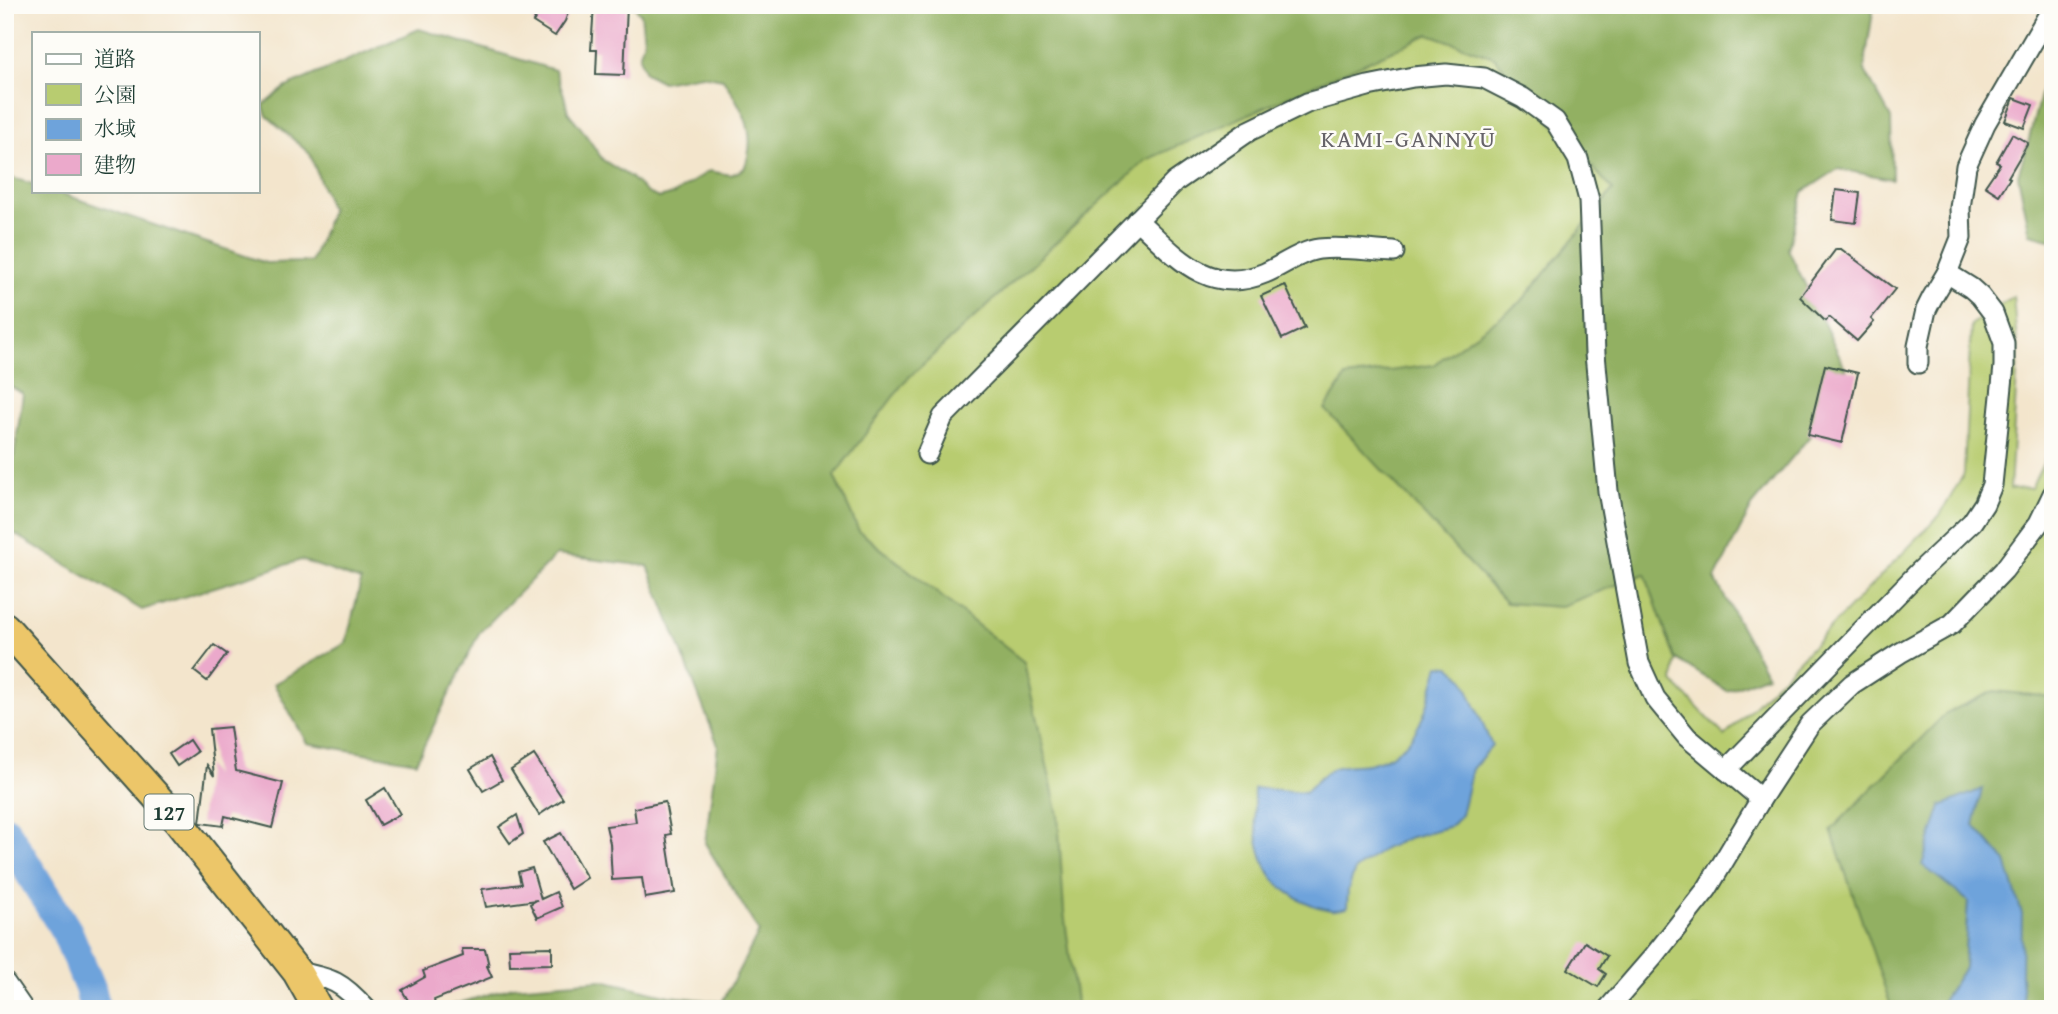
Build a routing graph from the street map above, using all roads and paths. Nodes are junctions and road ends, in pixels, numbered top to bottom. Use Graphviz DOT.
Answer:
graph roads {
  1 [pos="2053,7"];
  2 [pos="1137,220"];
  3 [pos="1394,252"];
  4 [pos="1947,273"];
  5 [pos="1918,363"];
  6 [pos="927,454"];
  7 [pos="2053,494"];
  8 [pos="5,627"];
  9 [pos="1726,769"];
  10 [pos="1761,799"];
  11 [pos="297,972"];
  12 [pos="5,983"];
  13 [pos="23,1009"];
  14 [pos="318,1009"];
  15 [pos="366,1009"];
  16 [pos="1608,1009"];
  1 -- 4 [label="street"];
  2 -- 3 [label="street"];
  2 -- 6 [label="street"];
  2 -- 9 [label="street"];
  4 -- 5 [label="street"];
  4 -- 9 [label="street"];
  7 -- 10 [label="street"];
  8 -- 11 [label="highway, 127"];
  9 -- 10 [label="street"];
  10 -- 16 [label="street"];
  11 -- 14 [label="highway, 127"];
  11 -- 15 [label="street"];
  12 -- 13 [label="street"];
}
